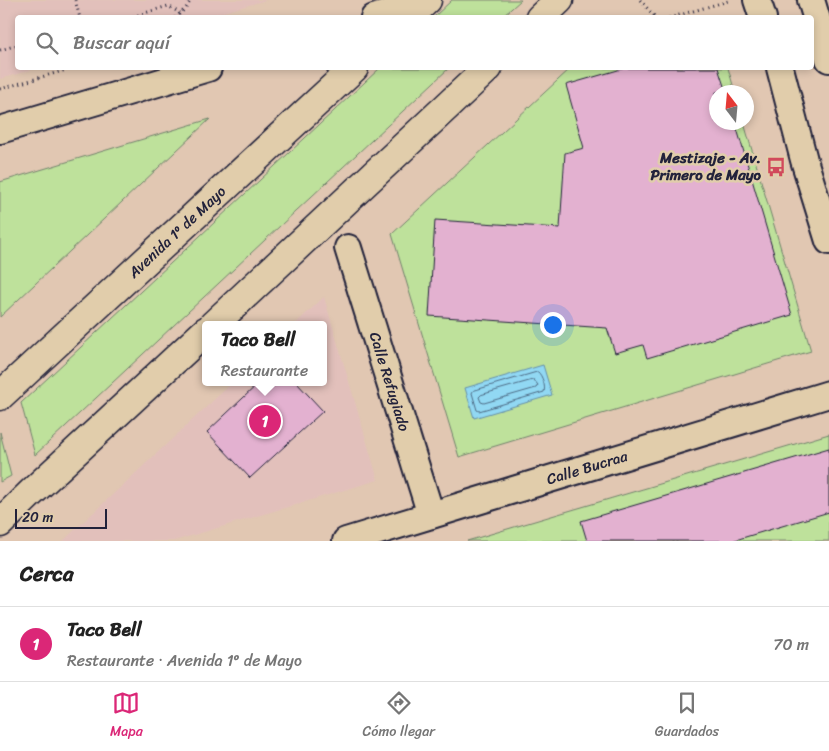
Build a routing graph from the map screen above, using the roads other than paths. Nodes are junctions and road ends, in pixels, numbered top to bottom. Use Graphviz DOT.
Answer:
graph roads {
  1 [pos="559,0"];
  2 [pos="757,0"];
  3 [pos="812,0"];
  4 [pos="420,7"];
  5 [pos="387,15"];
  6 [pos="543,15"];
  7 [pos="762,15"];
  8 [pos="829,59"];
  9 [pos="201,70"];
  10 [pos="352,70"];
  11 [pos="486,70"];
  12 [pos="781,70"];
  13 [pos="0,130"];
  14 [pos="829,241"];
  15 [pos="348,248"];
  16 [pos="217,321"];
  17 [pos="202,335"];
  18 [pos="829,394"];
  19 [pos="0,396"];
  20 [pos="431,515"];
  21 [pos="0,523"];
  22 [pos="346,541"];
  1 -- 6 [label="street"];
  2 -- 7 [label="street"];
  3 -- 8 [label="street"];
  4 -- 5 [label="street"];
  9 -- 13 [label="street"];
  10 -- 19 [label="street, Avenida 1º de Mayo"];
  11 -- 16 [label="street"];
  12 -- 14 [label="street"];
  15 -- 20 [label="street, Calle Refugiado"];
  17 -- 21 [label="street"];
  18 -- 20 [label="street, Calle Bucraa"];
  20 -- 22 [label="street, Calle Bucraa"];
}
